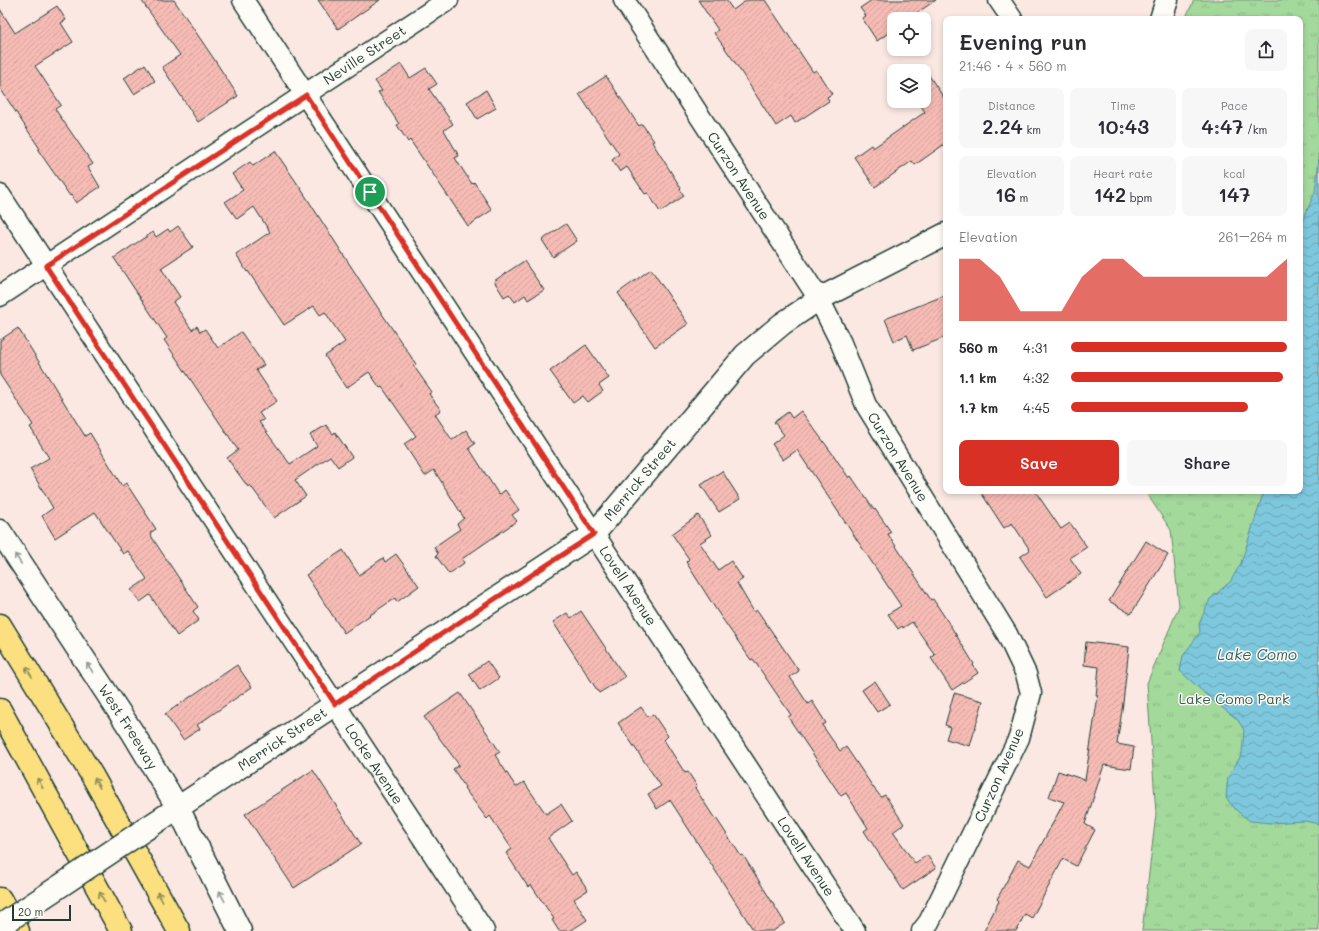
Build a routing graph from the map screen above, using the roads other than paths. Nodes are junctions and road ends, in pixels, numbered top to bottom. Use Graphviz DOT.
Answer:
graph roads {
  1 [pos="243,0"];
  2 [pos="448,0"];
  3 [pos="624,0"];
  4 [pos="999,0"];
  5 [pos="1167,0"];
  6 [pos="1010,16"];
  7 [pos="1162,16"];
  8 [pos="306,95"];
  9 [pos="0,195"];
  10 [pos="943,236"];
  11 [pos="46,266"];
  12 [pos="0,296"];
  13 [pos="819,299"];
  14 [pos="0,531"];
  15 [pos="594,534"];
  16 [pos="0,625"];
  17 [pos="335,704"];
  18 [pos="0,710"];
  19 [pos="178,808"];
  20 [pos="0,899"];
  21 [pos="0,926"];
  22 [pos="18,931"];
  23 [pos="121,931"];
  24 [pos="179,931"];
  25 [pos="240,931"];
  26 [pos="484,931"];
  27 [pos="855,931"];
  28 [pos="922,931"];
  1 -- 8 [label="street, Lovell Avenue"];
  2 -- 8 [label="street, Neville Street"];
  3 -- 13 [label="street, Curzon Avenue"];
  4 -- 6 [label="street"];
  5 -- 7 [label="street"];
  8 -- 11 [label="street, Neville Street"];
  8 -- 15 [label="street, Lovell Avenue"];
  9 -- 11 [label="street, Locke Avenue"];
  10 -- 13 [label="street, Merrick Street"];
  11 -- 12 [label="street, Neville Street"];
  11 -- 17 [label="street, Locke Avenue"];
  13 -- 15 [label="street, Merrick Street"];
  13 -- 28 [label="street, Curzon Avenue"];
  19 -- 14 [label="street, West Freeway, one-way"];
  15 -- 17 [label="street, Merrick Street"];
  15 -- 27 [label="street, Lovell Avenue"];
  24 -- 16 [label="highway, one-way"];
  17 -- 19 [label="street, Merrick Street"];
  17 -- 26 [label="street, Locke Avenue"];
  23 -- 18 [label="highway, one-way"];
  19 -- 21 [label="street, Merrick Street, bridge"];
  25 -- 19 [label="street, West Freeway, one-way"];
  20 -- 22 [label="highway"];
}
